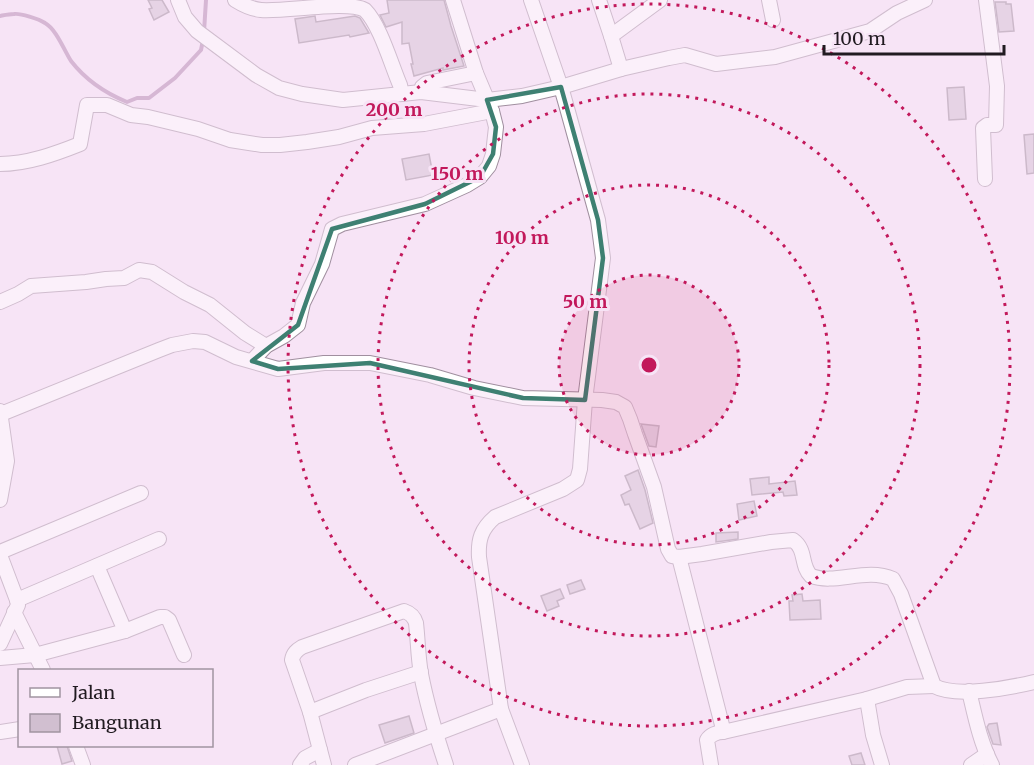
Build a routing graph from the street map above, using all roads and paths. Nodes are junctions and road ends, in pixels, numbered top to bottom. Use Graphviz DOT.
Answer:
graph roads {
  1 [pos="178,0"];
  2 [pos="235,0"];
  3 [pos="453,0"];
  4 [pos="531,0"];
  5 [pos="599,0"];
  6 [pos="660,0"];
  7 [pos="769,0"];
  8 [pos="925,0"];
  9 [pos="986,0"];
  10 [pos="773,20"];
  11 [pos="611,36"];
  12 [pos="621,69"];
  13 [pos="476,73"];
  14 [pos="561,87"];
  15 [pos="421,92"];
  16 [pos="402,94"];
  17 [pos="490,106"];
  18 [pos="0,164"];
  19 [pos="985,179"];
  20 [pos="0,302"];
  21 [pos="266,346"];
  22 [pos="252,361"];
  23 [pos="585,400"];
  24 [pos="0,413"];
  25 [pos="141,493"];
  26 [pos="0,500"];
  27 [pos="159,539"];
  28 [pos="0,554"];
  29 [pos="679,557"];
  30 [pos="97,566"];
  31 [pos="16,606"];
  32 [pos="125,630"];
  33 [pos="0,645"];
  34 [pos="35,654"];
  35 [pos="184,655"];
  36 [pos="0,658"];
  37 [pos="42,669"];
  38 [pos="421,672"];
  39 [pos="1034,682"];
  40 [pos="934,686"];
  41 [pos="969,691"];
  42 [pos="867,699"];
  43 [pos="501,709"];
  44 [pos="310,712"];
  45 [pos="18,729"];
  46 [pos="0,732"];
  47 [pos="723,732"];
  48 [pos="436,735"];
  49 [pos="76,747"];
  50 [pos="320,750"];
  51 [pos="989,760"];
  52 [pos="83,765"];
  53 [pos="300,765"];
  54 [pos="324,765"];
  55 [pos="356,765"];
  56 [pos="446,765"];
  57 [pos="522,765"];
  58 [pos="711,765"];
  59 [pos="882,765"];
  60 [pos="971,765"];
  1 -- 16 [label="street"];
  2 -- 16 [label="street"];
  3 -- 13 [label="street"];
  4 -- 14 [label="street"];
  5 -- 11 [label="street"];
  6 -- 11 [label="street"];
  7 -- 10 [label="street"];
  8 -- 12 [label="street"];
  9 -- 19 [label="street"];
  11 -- 12 [label="street"];
  12 -- 14 [label="street"];
  13 -- 15 [label="street"];
  13 -- 17 [label="street"];
  14 -- 17 [label="street"];
  14 -- 23 [label="street"];
  15 -- 16 [label="street"];
  15 -- 17 [label="street"];
  17 -- 18 [label="street"];
  17 -- 21 [label="street"];
  20 -- 21 [label="street"];
  21 -- 22 [label="street"];
  22 -- 23 [label="street"];
  22 -- 24 [label="street"];
  23 -- 29 [label="street"];
  23 -- 43 [label="street"];
  24 -- 26 [label="street"];
  25 -- 28 [label="street"];
  27 -- 30 [label="street"];
  28 -- 31 [label="street"];
  29 -- 40 [label="street"];
  29 -- 47 [label="street"];
  30 -- 31 [label="street"];
  30 -- 32 [label="street"];
  31 -- 33 [label="street"];
  31 -- 34 [label="street"];
  32 -- 34 [label="street"];
  32 -- 35 [label="street"];
  34 -- 36 [label="street"];
  34 -- 37 [label="street"];
  38 -- 44 [label="street"];
  38 -- 44 [label="street"];
  38 -- 48 [label="street"];
  39 -- 41 [label="street"];
  40 -- 41 [label="street"];
  40 -- 42 [label="street"];
  41 -- 51 [label="street"];
  42 -- 47 [label="street"];
  42 -- 59 [label="street"];
  43 -- 48 [label="street"];
  43 -- 57 [label="street"];
  44 -- 50 [label="street"];
  45 -- 46 [label="street"];
  47 -- 58 [label="street"];
  48 -- 55 [label="street"];
  48 -- 56 [label="street"];
  49 -- 52 [label="street"];
  50 -- 53 [label="street"];
  50 -- 54 [label="street"];
  51 -- 60 [label="street"];
}
